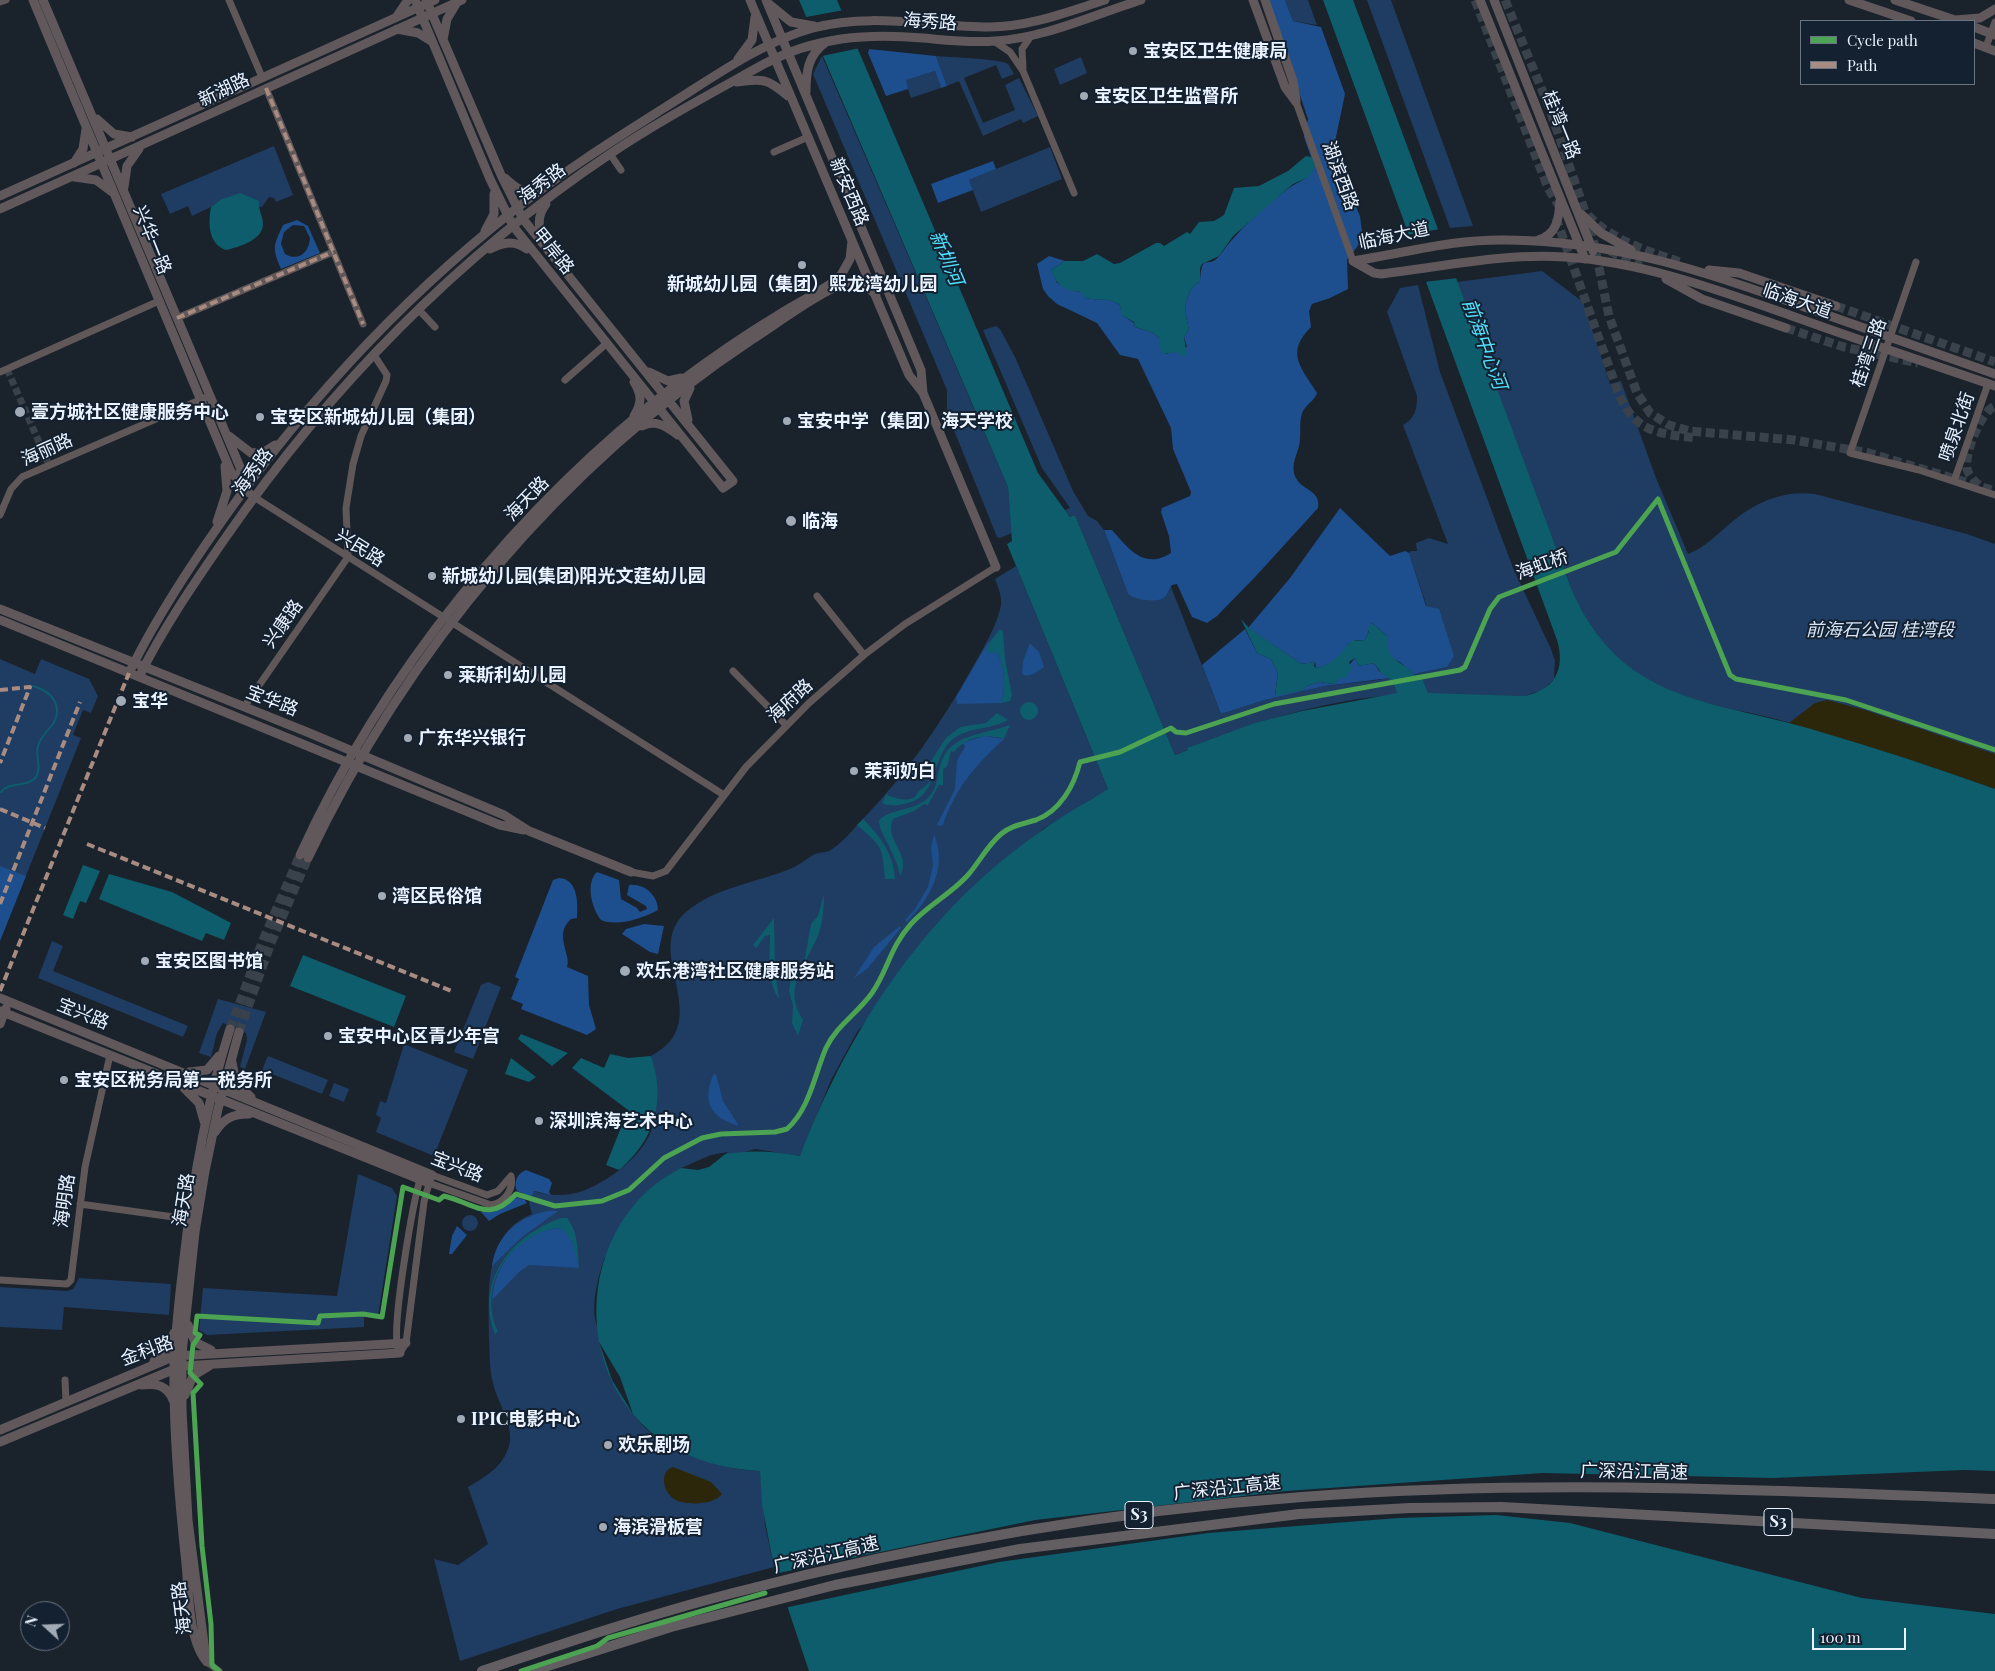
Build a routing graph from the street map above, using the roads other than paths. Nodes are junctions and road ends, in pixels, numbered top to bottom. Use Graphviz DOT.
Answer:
graph roads {
  1 [pos="6,0"];
  2 [pos="33,0"];
  3 [pos="43,0"];
  4 [pos="230,0"];
  5 [pos="408,0"];
  6 [pos="750,0"];
  7 [pos="766,0"];
  8 [pos="1105,0"];
  9 [pos="1141,0"];
  10 [pos="1247,0"];
  11 [pos="1253,0"];
  12 [pos="1264,0"];
  13 [pos="1480,0"];
  14 [pos="1494,0"];
  15 [pos="1849,0"];
  16 [pos="1895,0"];
  17 [pos="430,1"];
  18 [pos="460,1"];
  19 [pos="0,2"];
  20 [pos="416,4"];
  21 [pos="1995,9"];
  22 [pos="432,13"];
  23 [pos="756,14"];
  24 [pos="394,18"];
  25 [pos="422,18"];
  26 [pos="1907,20"];
  27 [pos="1953,20"];
  28 [pos="1964,20"];
  29 [pos="1995,22"];
  30 [pos="810,27"];
  31 [pos="1975,27"];
  32 [pos="397,29"];
  33 [pos="1993,34"];
  34 [pos="1031,36"];
  35 [pos="1268,38"];
  36 [pos="782,39"];
  37 [pos="346,40"];
  38 [pos="443,40"];
  39 [pos="994,41"];
  40 [pos="432,42"];
  41 [pos="1975,43"];
  42 [pos="768,45"];
  43 [pos="818,45"];
  44 [pos="1993,49"];
  45 [pos="350,50"];
  46 [pos="787,52"];
  47 [pos="774,58"];
  48 [pos="733,65"];
  49 [pos="73,71"];
  50 [pos="1023,71"];
  51 [pos="64,76"];
  52 [pos="262,77"];
  53 [pos="460,80"];
  54 [pos="730,83"];
  55 [pos="451,86"];
  56 [pos="266,88"];
  57 [pos="790,98"];
  58 [pos="807,98"];
  59 [pos="1296,102"];
  60 [pos="193,109"];
  61 [pos="90,110"];
  62 [pos="198,120"];
  63 [pos="85,124"];
  64 [pos="135,136"];
  65 [pos="808,137"];
  66 [pos="144,144"];
  67 [pos="107,149"];
  68 [pos="774,152"];
  69 [pos="98,153"];
  70 [pos="610,154"];
  71 [pos="112,159"];
  72 [pos="102,163"];
  73 [pos="72,165"];
  74 [pos="622,170"];
  75 [pos="501,175"];
  76 [pos="66,179"];
  77 [pos="490,180"];
  78 [pos="555,180"];
  79 [pos="555,193"];
  80 [pos="1074,194"];
  81 [pos="0,196"];
  82 [pos="121,196"];
  83 [pos="1560,198"];
  84 [pos="0,209"];
  85 [pos="516,209"];
  86 [pos="1578,211"];
  87 [pos="507,216"];
  88 [pos="523,219"];
  89 [pos="133,224"];
  90 [pos="513,226"];
  91 [pos="479,241"];
  92 [pos="852,241"];
  93 [pos="1534,241"];
  94 [pos="1580,245"];
  95 [pos="1592,247"];
  96 [pos="333,252"];
  97 [pos="1645,256"];
  98 [pos="477,257"];
  99 [pos="537,258"];
  100 [pos="1585,260"];
  101 [pos="1353,261"];
  102 [pos="1597,261"];
  103 [pos="1916,262"];
  104 [pos="558,265"];
  105 [pos="1694,268"];
  106 [pos="1657,274"];
  107 [pos="876,295"];
  108 [pos="159,301"];
  109 [pos="1836,306"];
  110 [pos="419,310"];
  111 [pos="177,318"];
  112 [pos="363,324"];
  113 [pos="435,327"];
  114 [pos="1786,328"];
  115 [pos="1890,337"];
  116 [pos="608,343"];
  117 [pos="1886,349"];
  118 [pos="374,355"];
  119 [pos="914,355"];
  120 [pos="622,360"];
  121 [pos="903,360"];
  122 [pos="642,367"];
  123 [pos="0,372"];
  124 [pos="1995,374"];
  125 [pos="701,375"];
  126 [pos="688,376"];
  127 [pos="565,380"];
  128 [pos="1992,385"];
  129 [pos="923,393"];
  130 [pos="205,398"];
  131 [pos="667,398"];
  132 [pos="658,405"];
  133 [pos="627,431"];
  134 [pos="224,432"];
  135 [pos="288,433"];
  136 [pos="695,433"];
  137 [pos="687,442"];
  138 [pos="219,444"];
  139 [pos="1954,481"];
  140 [pos="245,489"];
  141 [pos="1995,495"];
  142 [pos="254,497"];
  143 [pos="0,515"];
  144 [pos="213,534"];
  145 [pos="348,558"];
  146 [pos="996,567"];
  147 [pos="189,570"];
  148 [pos="199,577"];
  149 [pos="817,596"];
  150 [pos="0,610"];
  151 [pos="0,620"];
  152 [pos="447,621"];
  153 [pos="78,641"];
  154 [pos="74,650"];
  155 [pos="864,656"];
  156 [pos="134,664"];
  157 [pos="144,668"];
  158 [pos="733,671"];
  159 [pos="129,673"];
  160 [pos="139,678"];
  161 [pos="244,707"];
  162 [pos="786,725"];
  163 [pos="358,754"];
  164 [pos="352,764"];
  165 [pos="724,795"];
  166 [pos="529,831"];
  167 [pos="304,856"];
  168 [pos="631,872"];
  169 [pos="4,1000"];
  170 [pos="2,1012"];
  171 [pos="0,1024"];
  172 [pos="224,1050"];
  173 [pos="233,1052"];
  174 [pos="110,1055"];
  175 [pos="182,1072"];
  176 [pos="178,1083"];
  177 [pos="218,1087"];
  178 [pos="211,1096"];
  179 [pos="220,1100"];
  180 [pos="257,1102"];
  181 [pos="253,1114"];
  182 [pos="204,1124"];
  183 [pos="210,1139"];
  184 [pos="358,1143"];
  185 [pos="354,1154"];
  186 [pos="426,1177"];
  187 [pos="80,1204"];
  188 [pos="188,1219"];
  189 [pos="0,1280"];
  190 [pos="187,1310"];
  191 [pos="178,1316"];
  192 [pos="401,1343"];
  193 [pos="221,1352"];
  194 [pos="400,1353"];
  195 [pos="179,1355"];
  196 [pos="213,1364"];
  197 [pos="149,1366"];
  198 [pos="178,1367"];
  199 [pos="65,1380"];
  200 [pos="133,1385"];
  201 [pos="66,1402"];
  202 [pos="178,1408"];
  203 [pos="0,1430"];
  204 [pos="0,1442"];
  205 [pos="1995,1499"];
  206 [pos="1995,1534"];
  207 [pos="207,1662"];
  208 [pos="219,1671"];
  209 [pos="482,1671"];
  210 [pos="532,1671"];
  1 -- 19 [label="street"];
  2 -- 51 [label="main road, 兴华一路"];
  3 -- 49 [label="main road, 兴华一路"];
  4 -- 52 [label="street"];
  5 -- 24 [label="main road"];
  6 -- 23 [label="main road, 新安西路"];
  7 -- 30 [label="main road"];
  7 -- 36 [label="main road, 新安西路"];
  8 -- 30 [label="main road, 海秀路"];
  9 -- 34 [label="main road, 海秀路"];
  10 -- 35 [label="main road"];
  11 -- 35 [label="main road, 湖滨西路"];
  12 -- 59 [label="main road, 湖滨西路"];
  13 -- 83 [label="main road, 桂湾一路"];
  14 -- 86 [label="main road, 桂湾一路"];
  15 -- 26 [label="main road"];
  16 -- 27 [label="main road"];
  17 -- 20 [label="main road, 新湖路"];
  17 -- 22 [label="main road, 甲岸路"];
  18 -- 22 [label="main road, 新湖路"];
  18 -- 38 [label="main road"];
  20 -- 24 [label="main road, 新湖路"];
  20 -- 25 [label="main road, 甲岸路"];
  21 -- 28 [label="main road"];
  22 -- 25 [label="main road, 新湖路"];
  22 -- 38 [label="main road, 甲岸路"];
  23 -- 42 [label="main road, 新安西路"];
  23 -- 48 [label="main road"];
  24 -- 37 [label="main road, 新湖路"];
  25 -- 32 [label="main road, 新湖路"];
  25 -- 40 [label="main road, 甲岸路"];
  29 -- 33 [label="street"];
  30 -- 36 [label="main road, 海秀路"];
  31 -- 33 [label="main road"];
  32 -- 40 [label="main road"];
  32 -- 45 [label="main road, 新湖路"];
  33 -- 44 [label="street"];
  34 -- 39 [label="main road, 海秀路"];
  34 -- 50 [label="street"];
  35 -- 59 [label="main road, 湖滨西路"];
  36 -- 42 [label="main road, 海秀路"];
  36 -- 46 [label="main road, 新安西路"];
  37 -- 45 [label="main road"];
  37 -- 52 [label="main road, 新湖路"];
  38 -- 53 [label="main road, 甲岸路"];
  39 -- 43 [label="main road, 海秀路"];
  39 -- 50 [label="street"];
  40 -- 55 [label="main road, 甲岸路"];
  41 -- 44 [label="main road"];
  42 -- 47 [label="main road, 新安西路"];
  42 -- 48 [label="main road, 海秀路"];
  43 -- 46 [label="main road, 海秀路"];
  43 -- 58 [label="main road"];
  45 -- 56 [label="main road, 新湖路"];
  46 -- 47 [label="main road, 海秀路"];
  46 -- 58 [label="main road, 新安西路"];
  47 -- 54 [label="main road, 海秀路"];
  47 -- 57 [label="main road, 新安西路"];
  48 -- 78 [label="main road, 海秀路"];
  49 -- 51 [label="main road"];
  49 -- 61 [label="main road, 兴华一路"];
  50 -- 80 [label="street"];
  51 -- 63 [label="main road, 兴华一路"];
  52 -- 60 [label="main road, 新湖路"];
  53 -- 55 [label="main road"];
  53 -- 75 [label="main road, 甲岸路"];
  54 -- 57 [label="main road"];
  54 -- 70 [label="main road, 海秀路"];
  55 -- 77 [label="main road, 甲岸路"];
  56 -- 62 [label="main road, 新湖路"];
  56 -- 96 [label="street"];
  57 -- 65 [label="main road, 新安西路"];
  58 -- 119 [label="main road, 新安西路"];
  59 -- 101 [label="street, 湖滨西路"];
  60 -- 62 [label="main road"];
  60 -- 64 [label="main road, 新湖路"];
  61 -- 64 [label="main road"];
  61 -- 67 [label="main road, 兴华一路"];
  62 -- 66 [label="main road, 新湖路"];
  63 -- 69 [label="main road, 兴华一路"];
  63 -- 73 [label="main road"];
  64 -- 67 [label="main road, 新湖路"];
  65 -- 68 [label="street"];
  65 -- 92 [label="main road, 新安西路"];
  66 -- 71 [label="main road, 新湖路"];
  66 -- 82 [label="main road"];
  67 -- 69 [label="main road, 新湖路"];
  67 -- 71 [label="main road, 兴华一路"];
  69 -- 72 [label="main road, 兴华一路"];
  69 -- 73 [label="main road, 新湖路"];
  70 -- 74 [label="street"];
  70 -- 79 [label="main road, 海秀路"];
  71 -- 72 [label="main road, 新湖路"];
  71 -- 82 [label="main road, 兴华一路"];
  72 -- 76 [label="main road, 新湖路"];
  72 -- 82 [label="main road, 兴华一路"];
  73 -- 81 [label="main road, 新湖路"];
  75 -- 78 [label="main road"];
  75 -- 85 [label="main road, 甲岸路"];
  76 -- 82 [label="main road"];
  76 -- 84 [label="main road, 新湖路"];
  77 -- 87 [label="main road, 甲岸路"];
  77 -- 91 [label="main road"];
  78 -- 85 [label="main road, 海秀路"];
  79 -- 88 [label="main road, 海秀路"];
  79 -- 104 [label="main road"];
  82 -- 89 [label="main road, 兴华一路"];
  83 -- 93 [label="main road"];
  83 -- 94 [label="main road, 桂湾一路"];
  85 -- 87 [label="main road, 海秀路"];
  85 -- 88 [label="main road, 甲岸路"];
  86 -- 95 [label="main road, 桂湾一路"];
  86 -- 97 [label="main road"];
  87 -- 90 [label="main road, 甲岸路"];
  87 -- 91 [label="main road, 海秀路"];
  88 -- 90 [label="main road, 海秀路"];
  88 -- 104 [label="main road, 甲岸路"];
  89 -- 108 [label="main road, 兴华一路"];
  89 -- 111 [label="main road, 兴华一路"];
  90 -- 98 [label="main road, 海秀路"];
  90 -- 99 [label="main road, 甲岸路"];
  91 -- 135 [label="main road, 海秀路"];
  92 -- 107 [label="main road, 新安西路"];
  92 -- 126 [label="main road, 海天路"];
  93 -- 94 [label="main road, 临海大道"];
  93 -- 101 [label="main road, 临海大道"];
  94 -- 95 [label="main road, 临海大道"];
  94 -- 100 [label="main road, 桂湾一路"];
  95 -- 97 [label="main road, 临海大道"];
  95 -- 102 [label="main road, 桂湾一路"];
  96 -- 111 [label="street"];
  96 -- 112 [label="street"];
  97 -- 105 [label="main road, 临海大道"];
  98 -- 99 [label="main road"];
  98 -- 110 [label="main road, 海秀路"];
  99 -- 116 [label="main road, 甲岸路"];
  100 -- 101 [label="main road, 临海大道"];
  100 -- 102 [label="main road, 临海大道"];
  102 -- 106 [label="main road, 临海大道"];
  103 -- 115 [label="street, 桂湾三路"];
  104 -- 122 [label="main road, 甲岸路"];
  105 -- 109 [label="main road"];
  105 -- 115 [label="main road, 临海大道"];
  106 -- 114 [label="main road"];
  106 -- 117 [label="main road, 临海大道"];
  107 -- 121 [label="main road, 新安西路"];
  107 -- 125 [label="main road, 海天路"];
  108 -- 123 [label="street"];
  108 -- 130 [label="main road, 兴华一路"];
  110 -- 113 [label="street"];
  110 -- 118 [label="main road, 海秀路"];
  111 -- 130 [label="main road, 兴华一路"];
  115 -- 117 [label="street, 桂湾三路"];
  115 -- 124 [label="main road, 临海大道"];
  116 -- 120 [label="main road, 甲岸路"];
  116 -- 127 [label="street"];
  117 -- 128 [label="main road, 临海大道"];
  117 -- 139 [label="street, 桂湾三路"];
  118 -- 142 [label="main road, 海秀路"];
  118 -- 145 [label="street"];
  119 -- 121 [label="main road"];
  119 -- 129 [label="main road, 新安西路"];
  120 -- 132 [label="main road, 甲岸路"];
  120 -- 133 [label="main road"];
  121 -- 129 [label="main road, 新安西路"];
  122 -- 126 [label="main road"];
  122 -- 131 [label="main road, 甲岸路"];
  125 -- 131 [label="main road, 海天路"];
  125 -- 136 [label="main road"];
  126 -- 131 [label="main road, 海天路"];
  128 -- 139 [label="street, 喷泉北街"];
  129 -- 146 [label="main road, 新安西路"];
  130 -- 134 [label="main road, 兴华一路"];
  130 -- 138 [label="main road, 兴华一路"];
  130 -- 143 [label="street, 海丽路"];
  131 -- 132 [label="main road, 海天路"];
  131 -- 136 [label="main road, 甲岸路"];
  132 -- 133 [label="main road, 海天路"];
  132 -- 137 [label="main road, 甲岸路"];
  133 -- 137 [label="main road"];
  133 -- 152 [label="main road, 海天路"];
  134 -- 135 [label="main road"];
  134 -- 140 [label="main road, 兴华一路"];
  135 -- 140 [label="main road, 海秀路"];
  136 -- 137 [label="main road, 甲岸路"];
  138 -- 140 [label="main road, 兴华一路"];
  138 -- 144 [label="main road"];
  139 -- 141 [label="street"];
  140 -- 142 [label="main road, 兴华一路"];
  140 -- 144 [label="main road, 海秀路"];
  142 -- 145 [label="street, 兴民路"];
  142 -- 148 [label="main road, 海秀路"];
  144 -- 147 [label="main road, 海秀路"];
  145 -- 152 [label="street, 兴民路"];
  145 -- 161 [label="street, 兴康路"];
  146 -- 155 [label="street, 海府路"];
  147 -- 148 [label="main road"];
  147 -- 156 [label="main road, 海秀路"];
  148 -- 157 [label="main road, 海秀路"];
  149 -- 155 [label="street"];
  150 -- 153 [label="main road, 宝华路"];
  151 -- 154 [label="main road, 宝华路"];
  152 -- 163 [label="main road, 海天路"];
  152 -- 165 [label="street, 兴民路"];
  153 -- 154 [label="main road"];
  153 -- 156 [label="main road, 宝华路"];
  154 -- 159 [label="main road, 宝华路"];
  155 -- 162 [label="street, 海府路"];
  156 -- 157 [label="main road, 宝华路"];
  156 -- 159 [label="main road, 海秀路"];
  157 -- 160 [label="main road, 海秀路"];
  157 -- 161 [label="main road, 宝华路"];
  158 -- 162 [label="street"];
  159 -- 160 [label="main road, 宝华路"];
  160 -- 164 [label="main road, 宝华路"];
  161 -- 163 [label="main road, 宝华路"];
  162 -- 165 [label="street, 海府路"];
  163 -- 164 [label="main road, 海天路"];
  163 -- 166 [label="main road, 宝华路"];
  164 -- 166 [label="main road, 宝华路"];
  164 -- 167 [label="main road, 海天路"];
  165 -- 168 [label="street, 海府路"];
  166 -- 168 [label="main road, 宝华路"];
  169 -- 170 [label="main road"];
  169 -- 175 [label="main road, 宝兴路"];
  170 -- 171 [label="main road"];
  170 -- 174 [label="main road, 宝兴路"];
  172 -- 173 [label="main road, 海天路"];
  172 -- 175 [label="main road"];
  172 -- 177 [label="main road, 海天路"];
  173 -- 177 [label="main road, 海天路"];
  173 -- 180 [label="main road"];
  174 -- 176 [label="main road, 宝兴路"];
  174 -- 187 [label="street, 海明路"];
  175 -- 177 [label="main road, 宝兴路"];
  176 -- 178 [label="main road, 宝兴路"];
  176 -- 182 [label="main road"];
  177 -- 178 [label="main road, 海天路"];
  177 -- 179 [label="main road, 海天路"];
  177 -- 180 [label="main road, 宝兴路"];
  178 -- 179 [label="main road, 宝兴路"];
  178 -- 182 [label="main road, 海天路"];
  179 -- 181 [label="main road, 宝兴路"];
  179 -- 183 [label="main road, 海天路"];
  180 -- 184 [label="main road, 宝兴路"];
  181 -- 183 [label="main road"];
  181 -- 185 [label="main road, 宝兴路"];
  182 -- 188 [label="main road, 海天路"];
  183 -- 190 [label="main road, 海天路"];
  184 -- 185 [label="main road"];
  184 -- 186 [label="main road, 宝兴路"];
  185 -- 186 [label="main road, 宝兴路"];
  186 -- 186 [label="street, 宝兴路"];
  186 -- 192 [label="street"];
  187 -- 188 [label="street"];
  187 -- 189 [label="street, 海明路"];
  188 -- 191 [label="main road, 海天路"];
  190 -- 193 [label="main road"];
  190 -- 195 [label="main road, 海天路"];
  191 -- 195 [label="main road, 海天路"];
  191 -- 197 [label="main road"];
  192 -- 193 [label="main road, 金科路"];
  192 -- 194 [label="street"];
  193 -- 195 [label="main road, 金科路"];
  194 -- 196 [label="main road, 金科路"];
  195 -- 197 [label="main road, 金科路"];
  195 -- 198 [label="main road, 海天路"];
  196 -- 198 [label="main road, 金科路"];
  196 -- 202 [label="main road"];
  197 -- 201 [label="main road, 金科路"];
  198 -- 200 [label="main road, 金科路"];
  198 -- 202 [label="main road, 海天路"];
  199 -- 201 [label="street"];
  200 -- 202 [label="main road"];
  200 -- 204 [label="main road, 金科路"];
  201 -- 203 [label="main road, 金科路"];
  202 -- 207 [label="main road, 海天路"];
  205 -- 209 [label="highway, 广深沿江高速 / S3"];
  206 -- 210 [label="highway, 广深沿江高速 / S3"];
  207 -- 208 [label="street"];
}
